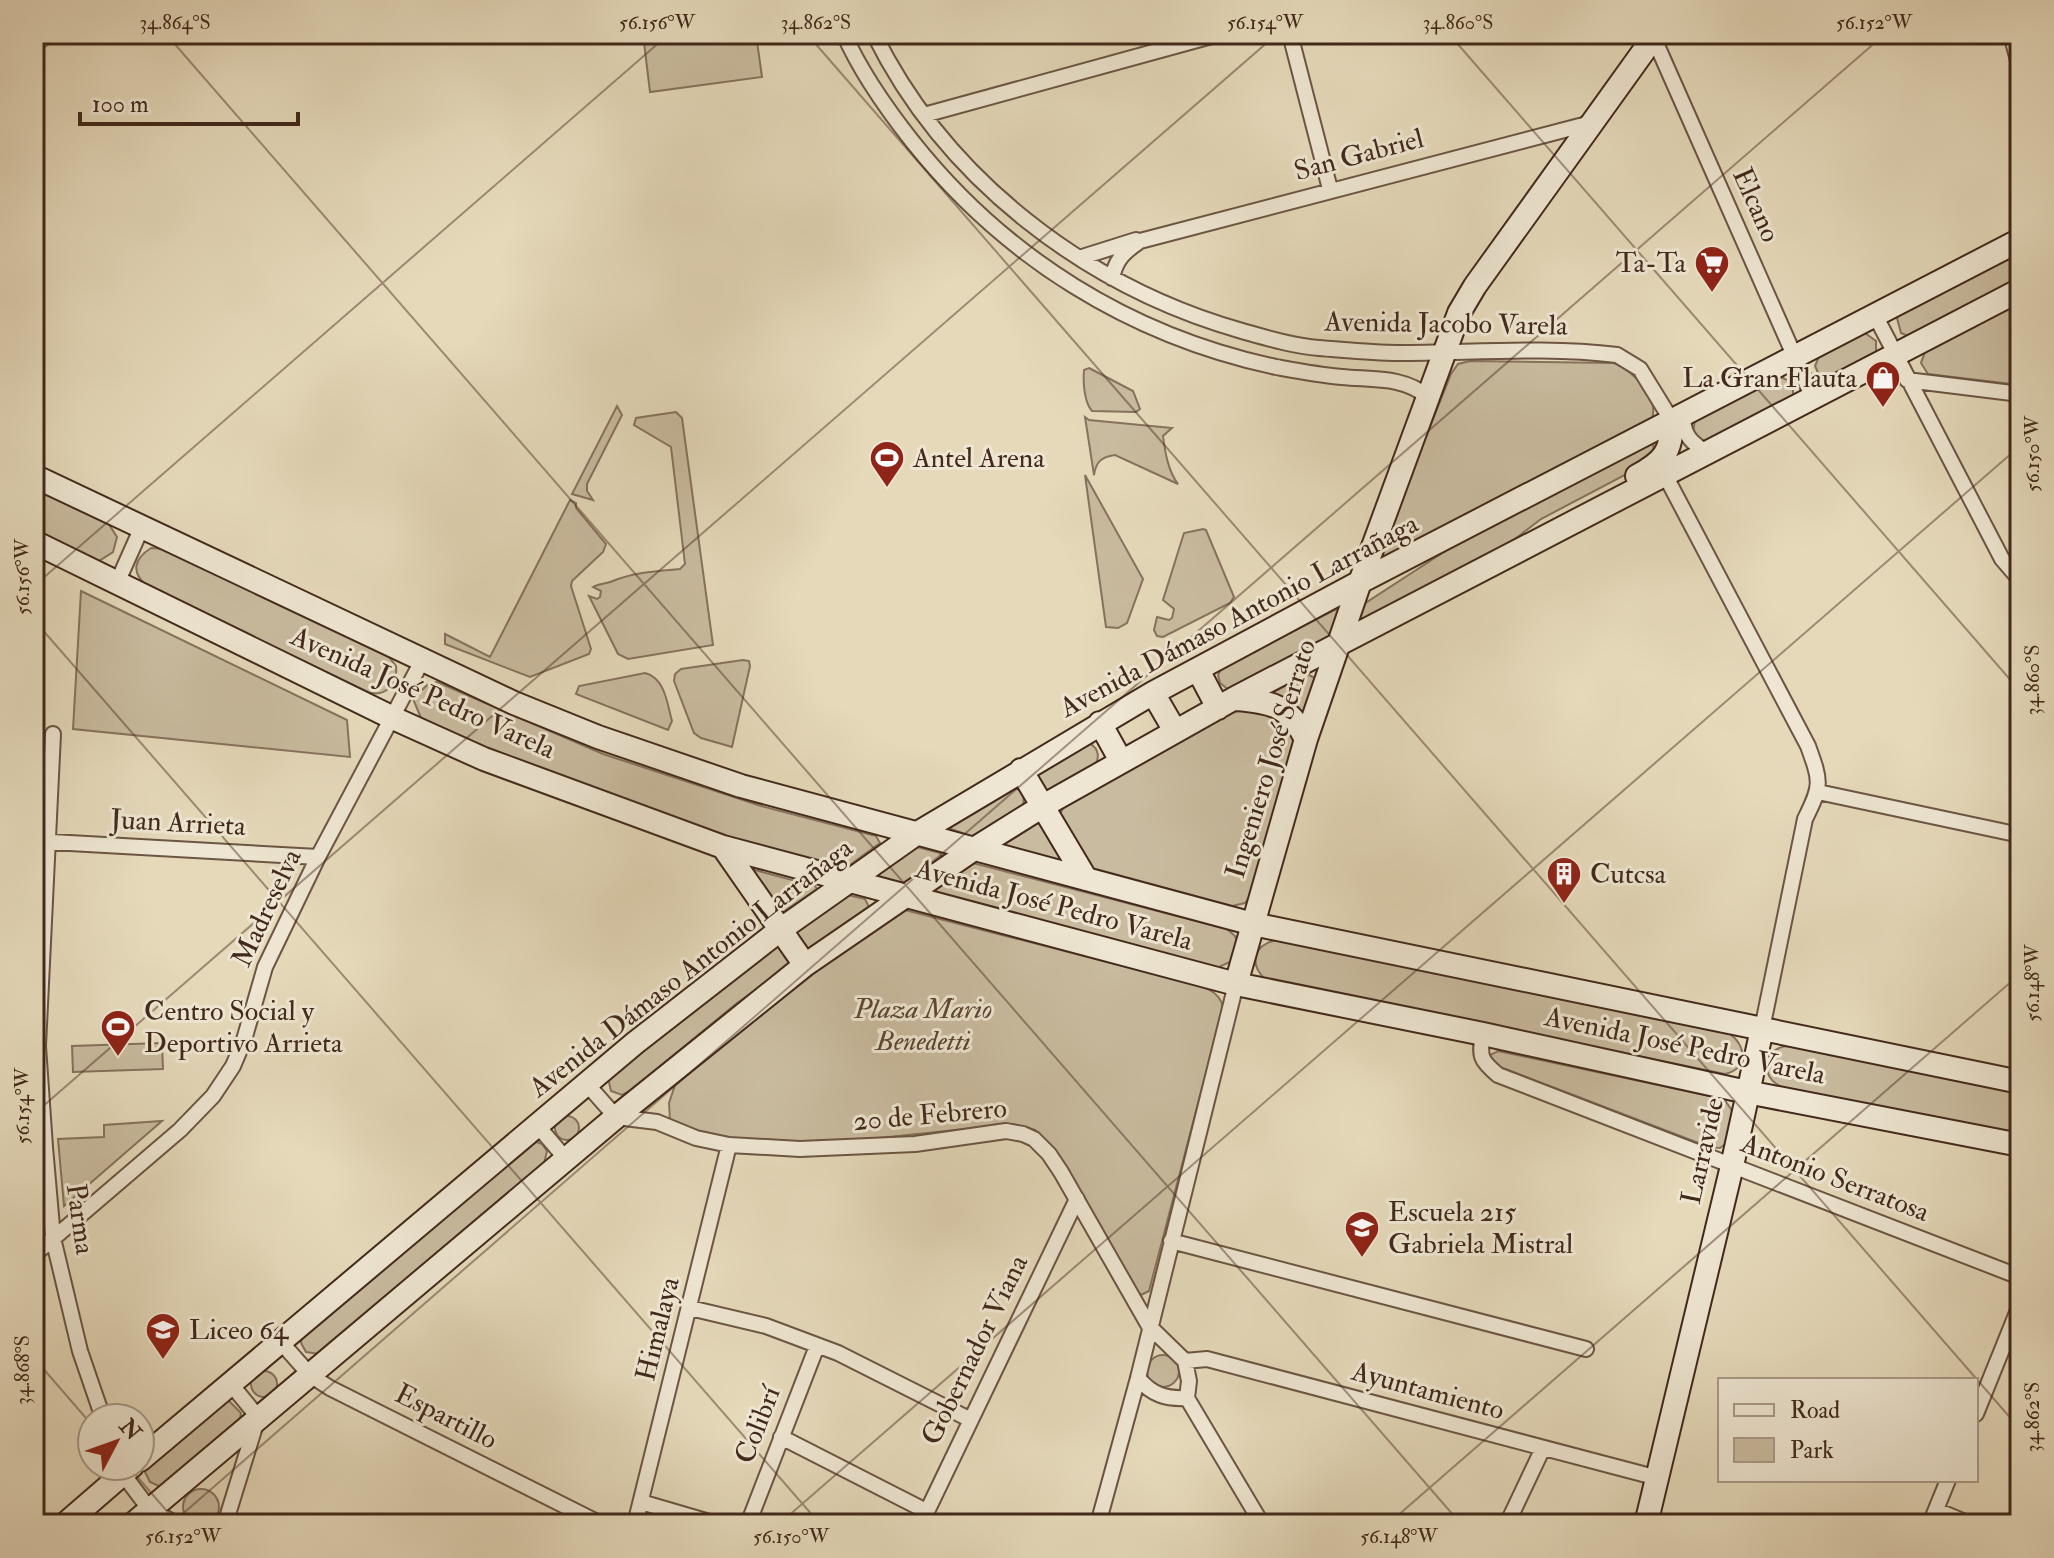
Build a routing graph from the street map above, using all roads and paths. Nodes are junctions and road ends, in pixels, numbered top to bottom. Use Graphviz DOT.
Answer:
graph roads {
  1 [pos="844,34"];
  2 [pos="874,34"];
  3 [pos="1219,34"];
  4 [pos="1290,34"];
  5 [pos="2011,34"];
  6 [pos="1653,36"];
  7 [pos="2020,68"];
  8 [pos="924,115"];
  9 [pos="1592,123"];
  10 [pos="984,184"];
  11 [pos="1330,189"];
  12 [pos="966,204"];
  13 [pos="2020,240"];
  14 [pos="1140,241"];
  15 [pos="1079,258"];
  16 [pos="1112,278"];
  17 [pos="2020,290"];
  18 [pos="1136,291"];
  19 [pos="1122,314"];
  20 [pos="1875,315"];
  21 [pos="1445,351"];
  22 [pos="1895,356"];
  23 [pos="1795,358"];
  24 [pos="1907,380"];
  25 [pos="2020,394"];
  26 [pos="1428,397"];
  27 [pos="1813,398"];
  28 [pos="1678,418"];
  29 [pos="1709,453"];
  30 [pos="1665,475"];
  31 [pos="34,476"];
  32 [pos="142,527"];
  33 [pos="1545,537"];
  34 [pos="34,542"];
  35 [pos="2020,580"];
  36 [pos="1360,582"];
  37 [pos="117,583"];
  38 [pos="1337,646"];
  39 [pos="422,661"];
  40 [pos="1198,670"];
  41 [pos="1153,693"];
  42 [pos="1227,703"];
  43 [pos="393,718"];
  44 [pos="1100,723"];
  45 [pos="1175,731"];
  46 [pos="53,734"];
  47 [pos="1306,739"];
  48 [pos="1121,761"];
  49 [pos="1021,770"];
  50 [pos="1818,792"];
  51 [pos="1043,806"];
  52 [pos="916,834"];
  53 [pos="2020,835"];
  54 [pos="40,841"];
  55 [pos="723,847"];
  56 [pos="974,849"];
  57 [pos="318,857"];
  58 [pos="1086,879"];
  59 [pos="848,881"];
  60 [pos="902,896"];
  61 [pos="1253,924"];
  62 [pos="780,930"];
  63 [pos="805,965"];
  64 [pos="1236,984"];
  65 [pos="1762,1029"];
  66 [pos="1483,1034"];
  67 [pos="2020,1082"];
  68 [pos="586,1083"];
  69 [pos="1747,1092"];
  70 [pos="616,1117"];
  71 [pos="537,1125"];
  72 [pos="729,1145"];
  73 [pos="2020,1145"];
  74 [pos="40,1147"];
  75 [pos="566,1159"];
  76 [pos="1732,1166"];
  77 [pos="1077,1199"];
  78 [pos="53,1238"];
  79 [pos="1171,1241"];
  80 [pos="34,1255"];
  81 [pos="2020,1277"];
  82 [pos="2020,1305"];
  83 [pos="690,1308"];
  84 [pos="1149,1326"];
  85 [pos="280,1341"];
  86 [pos="817,1346"];
  87 [pos="1586,1349"];
  88 [pos="1185,1361"];
  89 [pos="310,1375"];
  90 [pos="1138,1378"];
  91 [pos="230,1383"];
  92 [pos="1187,1398"];
  93 [pos="98,1402"];
  94 [pos="1978,1409"];
  95 [pos="258,1417"];
  96 [pos="971,1420"];
  97 [pos="781,1437"];
  98 [pos="156,1446"];
  99 [pos="1543,1448"];
  100 [pos="1658,1478"];
  101 [pos="110,1482"];
  102 [pos="129,1482"];
  103 [pos="1947,1482"];
  104 [pos="641,1502"];
  105 [pos="142,1517"];
  106 [pos="1933,1517"];
  107 [pos="924,1518"];
  108 [pos="65,1524"];
  109 [pos="177,1524"];
  110 [pos="225,1524"];
  111 [pos="601,1524"];
  112 [pos="635,1524"];
  113 [pos="716,1524"];
  114 [pos="748,1524"];
  115 [pos="1098,1524"];
  116 [pos="1262,1524"];
  117 [pos="1507,1524"];
  118 [pos="1646,1524"];
  119 [pos="1970,1524"];
  1 -- 12 [label="street, Avenida Jacobo Varela"];
  2 -- 8 [label="street, Avenida Jacobo Varela"];
  3 -- 8 [label="street"];
  4 -- 11 [label="street"];
  5 -- 7 [label="street"];
  6 -- 9 [label="street, Ingeniero José Serrato"];
  6 -- 23 [label="street, Elcano"];
  8 -- 10 [label="street, Avenida Jacobo Varela"];
  9 -- 11 [label="street, San Gabriel"];
  9 -- 21 [label="street, Ingeniero José Serrato"];
  10 -- 12 [label="street"];
  10 -- 15 [label="street, Avenida Jacobo Varela"];
  11 -- 14 [label="street, San Gabriel"];
  12 -- 19 [label="street, Avenida Jacobo Varela"];
  13 -- 20 [label="street, Avenida Dámaso Antonio Larrañaga"];
  14 -- 15 [label="street, San Gabriel"];
  14 -- 16 [label="street"];
  15 -- 16 [label="street, Avenida Jacobo Varela"];
  16 -- 18 [label="street, Avenida Jacobo Varela"];
  17 -- 22 [label="street"];
  18 -- 19 [label="street"];
  18 -- 21 [label="street, Avenida Jacobo Varela"];
  19 -- 26 [label="street, Avenida Jacobo Varela"];
  20 -- 22 [label="street"];
  20 -- 23 [label="street, Avenida Dámaso Antonio Larrañaga"];
  21 -- 26 [label="street, Ingeniero José Serrato"];
  21 -- 28 [label="street, Avenida Jacobo Varela"];
  22 -- 24 [label="street"];
  22 -- 27 [label="street"];
  23 -- 27 [label="street, Elcano"];
  23 -- 28 [label="street, Avenida Dámaso Antonio Larrañaga"];
  24 -- 25 [label="street"];
  24 -- 35 [label="street"];
  26 -- 36 [label="street, Ingeniero José Serrato"];
  27 -- 29 [label="street"];
  28 -- 29 [label="street, Avenida Jacobo Varela"];
  28 -- 33 [label="street"];
  28 -- 36 [label="street, Avenida Dámaso Antonio Larrañaga"];
  29 -- 30 [label="street"];
  30 -- 33 [label="street"];
  30 -- 50 [label="street"];
  31 -- 32 [label="street, Avenida José Pedro Varela"];
  32 -- 37 [label="street"];
  32 -- 39 [label="street, Avenida José Pedro Varela"];
  33 -- 38 [label="street"];
  34 -- 37 [label="street, Avenida José Pedro Varela"];
  36 -- 38 [label="street, Ingeniero José Serrato"];
  36 -- 40 [label="street, Avenida Dámaso Antonio Larrañaga"];
  37 -- 43 [label="street, Avenida José Pedro Varela"];
  38 -- 42 [label="street"];
  38 -- 47 [label="street, Ingeniero José Serrato"];
  39 -- 43 [label="street, Madreselva"];
  39 -- 52 [label="street, Avenida José Pedro Varela"];
  40 -- 41 [label="street, Avenida Dámaso Antonio Larrañaga"];
  40 -- 42 [label="street"];
  41 -- 44 [label="street, Avenida Dámaso Antonio Larrañaga"];
  41 -- 45 [label="street"];
  42 -- 45 [label="street"];
  42 -- 47 [label="street"];
  43 -- 55 [label="street, Avenida José Pedro Varela"];
  43 -- 57 [label="street, Madreselva"];
  44 -- 48 [label="street"];
  44 -- 49 [label="street, Avenida Dámaso Antonio Larrañaga"];
  45 -- 48 [label="street"];
  46 -- 54 [label="street, Parma"];
  47 -- 61 [label="street, Ingeniero José Serrato"];
  48 -- 51 [label="street"];
  49 -- 51 [label="street"];
  49 -- 52 [label="street, Avenida Dámaso Antonio Larrañaga"];
  50 -- 53 [label="street"];
  50 -- 65 [label="street, Larravide"];
  51 -- 56 [label="street"];
  51 -- 58 [label="street"];
  52 -- 56 [label="street, Avenida José Pedro Varela"];
  52 -- 59 [label="street, Avenida Dámaso Antonio Larrañaga"];
  54 -- 57 [label="street, Juan Arrieta"];
  54 -- 74 [label="street, Parma"];
  55 -- 59 [label="street, Avenida José Pedro Varela"];
  55 -- 62 [label="street"];
  56 -- 58 [label="street, Avenida José Pedro Varela"];
  56 -- 60 [label="street"];
  57 -- 78 [label="street, Madreselva"];
  58 -- 61 [label="street, Avenida José Pedro Varela"];
  59 -- 60 [label="street, Avenida José Pedro Varela"];
  59 -- 62 [label="street, Avenida Dámaso Antonio Larrañaga"];
  60 -- 63 [label="street"];
  60 -- 64 [label="street, Avenida José Pedro Varela"];
  61 -- 64 [label="street, Ingeniero José Serrato"];
  61 -- 65 [label="street, Avenida José Pedro Varela"];
  62 -- 63 [label="street"];
  62 -- 68 [label="street, Avenida Dámaso Antonio Larrañaga"];
  63 -- 70 [label="street"];
  64 -- 66 [label="street, Avenida José Pedro Varela"];
  64 -- 79 [label="street, Ingeniero José Serrato"];
  65 -- 67 [label="street, Avenida José Pedro Varela"];
  65 -- 69 [label="street, Larravide"];
  66 -- 69 [label="street, Avenida José Pedro Varela"];
  66 -- 76 [label="street, Antonio Serratosa"];
  68 -- 70 [label="street"];
  68 -- 71 [label="street, Avenida Dámaso Antonio Larrañaga"];
  69 -- 73 [label="street, Avenida José Pedro Varela"];
  69 -- 76 [label="street, Larravide"];
  70 -- 72 [label="street, 20 de Febrero"];
  70 -- 75 [label="street"];
  71 -- 75 [label="street, Avenida Dámaso Antonio Larrañaga"];
  71 -- 85 [label="street, Avenida Dámaso Antonio Larrañaga"];
  72 -- 77 [label="street, 20 de Febrero"];
  72 -- 83 [label="street, Himalaya"];
  74 -- 78 [label="street, Parma"];
  75 -- 89 [label="street"];
  76 -- 81 [label="street, Antonio Serratosa"];
  76 -- 100 [label="street, Larravide"];
  77 -- 84 [label="street, 20 de Febrero"];
  77 -- 96 [label="street, Gobernador Viana"];
  78 -- 80 [label="street, Madreselva"];
  78 -- 93 [label="street, Parma"];
  79 -- 84 [label="street, Ingeniero José Serrato"];
  79 -- 87 [label="street"];
  82 -- 94 [label="street"];
  83 -- 86 [label="street"];
  83 -- 104 [label="street, Himalaya"];
  84 -- 88 [label="street, 20 de Febrero"];
  84 -- 90 [label="street, Ingeniero José Serrato"];
  85 -- 89 [label="street, Espartillo"];
  85 -- 91 [label="street, Avenida Dámaso Antonio Larrañaga"];
  86 -- 96 [label="street"];
  86 -- 97 [label="street, Colibrí"];
  88 -- 92 [label="street"];
  88 -- 99 [label="street, Ayuntamiento"];
  89 -- 95 [label="street"];
  89 -- 111 [label="street, Espartillo"];
  90 -- 92 [label="street"];
  90 -- 115 [label="street, Ingeniero José Serrato"];
  91 -- 95 [label="street"];
  91 -- 98 [label="street, Avenida Dámaso Antonio Larrañaga"];
  92 -- 116 [label="street"];
  95 -- 105 [label="street"];
  95 -- 110 [label="street"];
  96 -- 107 [label="street, Gobernador Viana"];
  97 -- 107 [label="street"];
  97 -- 114 [label="street, Colibrí"];
  99 -- 100 [label="street, Ayuntamiento"];
  99 -- 117 [label="street"];
  100 -- 118 [label="street, Larravide"];
  101 -- 108 [label="street"];
  102 -- 105 [label="street"];
  103 -- 106 [label="street"];
  104 -- 112 [label="street, Himalaya"];
  104 -- 113 [label="street"];
  105 -- 109 [label="street"];
  106 -- 119 [label="street"];
}
